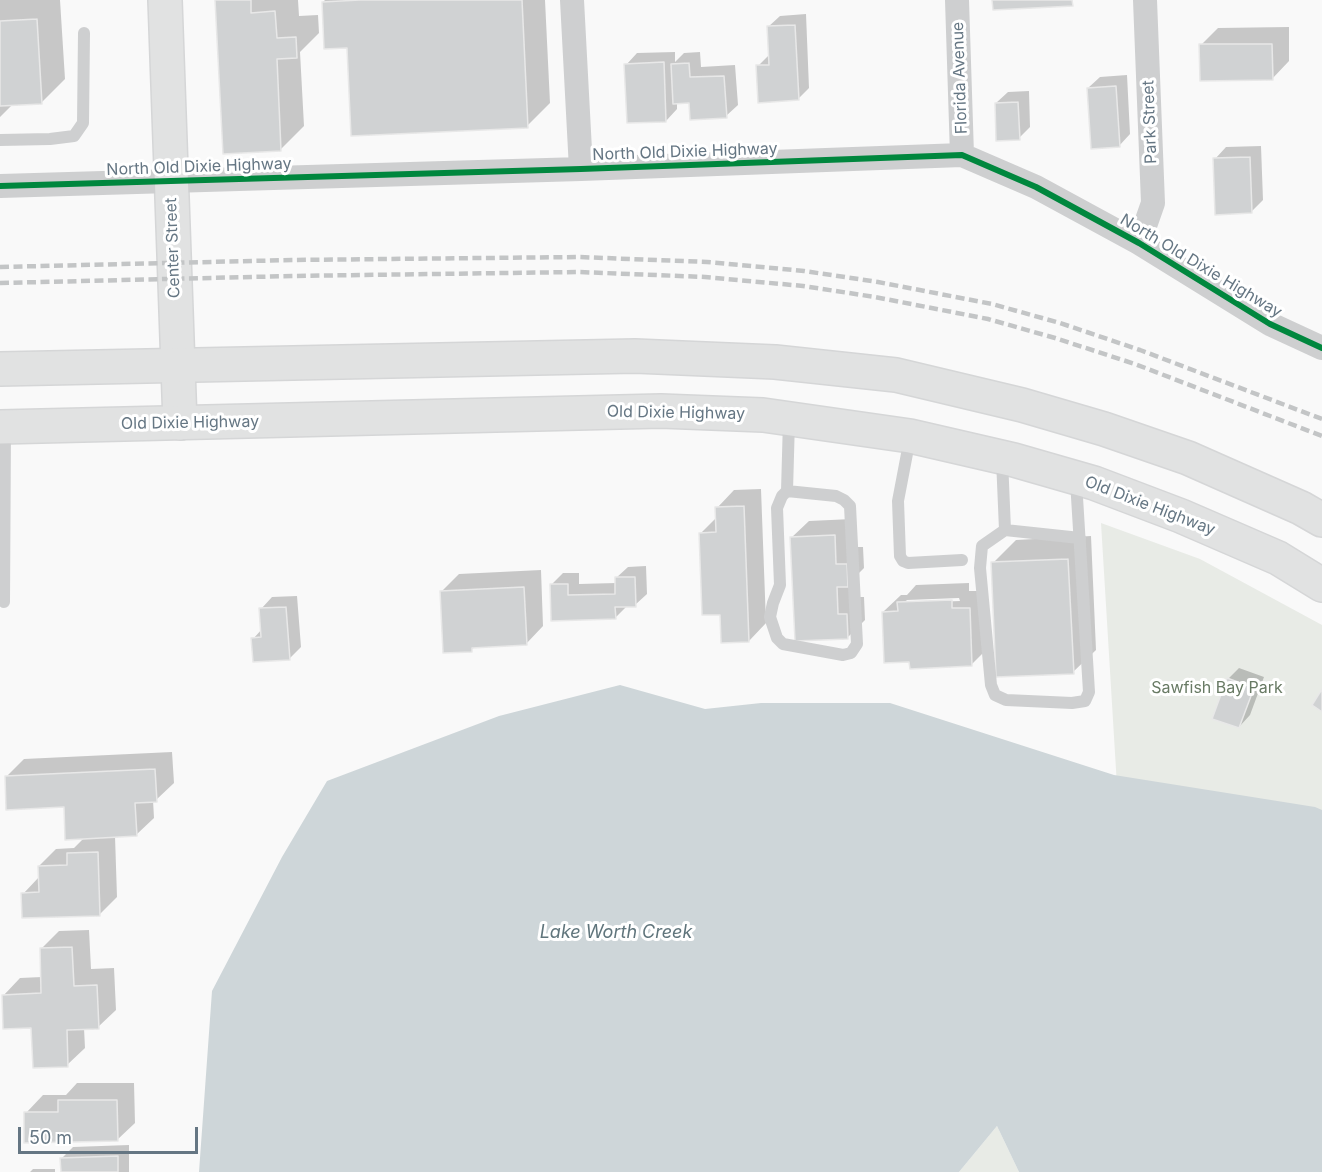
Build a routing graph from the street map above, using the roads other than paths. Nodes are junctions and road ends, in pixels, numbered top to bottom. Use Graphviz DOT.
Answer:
graph roads {
  1 [pos="165,0"];
  2 [pos="572,0"];
  3 [pos="957,0"];
  4 [pos="1145,0"];
  5 [pos="84,33"];
  6 [pos="0,140"];
  7 [pos="962,155"];
  8 [pos="580,169"];
  9 [pos="171,182"];
  10 [pos="0,186"];
  11 [pos="1139,243"];
  12 [pos="1322,348"];
  13 [pos="177,364"];
  14 [pos="0,369"];
  15 [pos="789,419"];
  16 [pos="180,423"];
  17 [pos="2,427"];
  18 [pos="910,436"];
  19 [pos="1002,457"];
  20 [pos="1076,478"];
  21 [pos="787,491"];
  22 [pos="1322,519"];
  23 [pos="1005,530"];
  24 [pos="1080,538"];
  25 [pos="962,560"];
  26 [pos="1322,585"];
  27 [pos="4,602"];
  1 -- 9 [label="main road, Center Street"];
  2 -- 8 [label="street"];
  3 -- 7 [label="street, Florida Avenue"];
  4 -- 11 [label="street, Park Street"];
  5 -- 6 [label="lane"];
  7 -- 8 [label="street, North Old Dixie Highway"];
  7 -- 11 [label="street, North Old Dixie Highway"];
  8 -- 9 [label="street, North Old Dixie Highway"];
  9 -- 10 [label="street, North Old Dixie Highway"];
  9 -- 13 [label="main road, Center Street"];
  11 -- 12 [label="street, North Old Dixie Highway"];
  13 -- 14 [label="main road"];
  13 -- 16 [label="main road, Center Street"];
  13 -- 22 [label="main road"];
  15 -- 16 [label="main road, Old Dixie Highway"];
  15 -- 18 [label="main road, Old Dixie Highway"];
  15 -- 21 [label="lane"];
  16 -- 17 [label="main road, Old Dixie Highway"];
  17 -- 27 [label="lane"];
  18 -- 19 [label="main road, Old Dixie Highway"];
  18 -- 25 [label="lane"];
  19 -- 20 [label="main road, Old Dixie Highway"];
  19 -- 23 [label="lane"];
  20 -- 24 [label="lane"];
  20 -- 26 [label="main road, Old Dixie Highway"];
  21 -- 21 [label="lane"];
  23 -- 24 [label="lane"];
  23 -- 24 [label="lane"];
}
